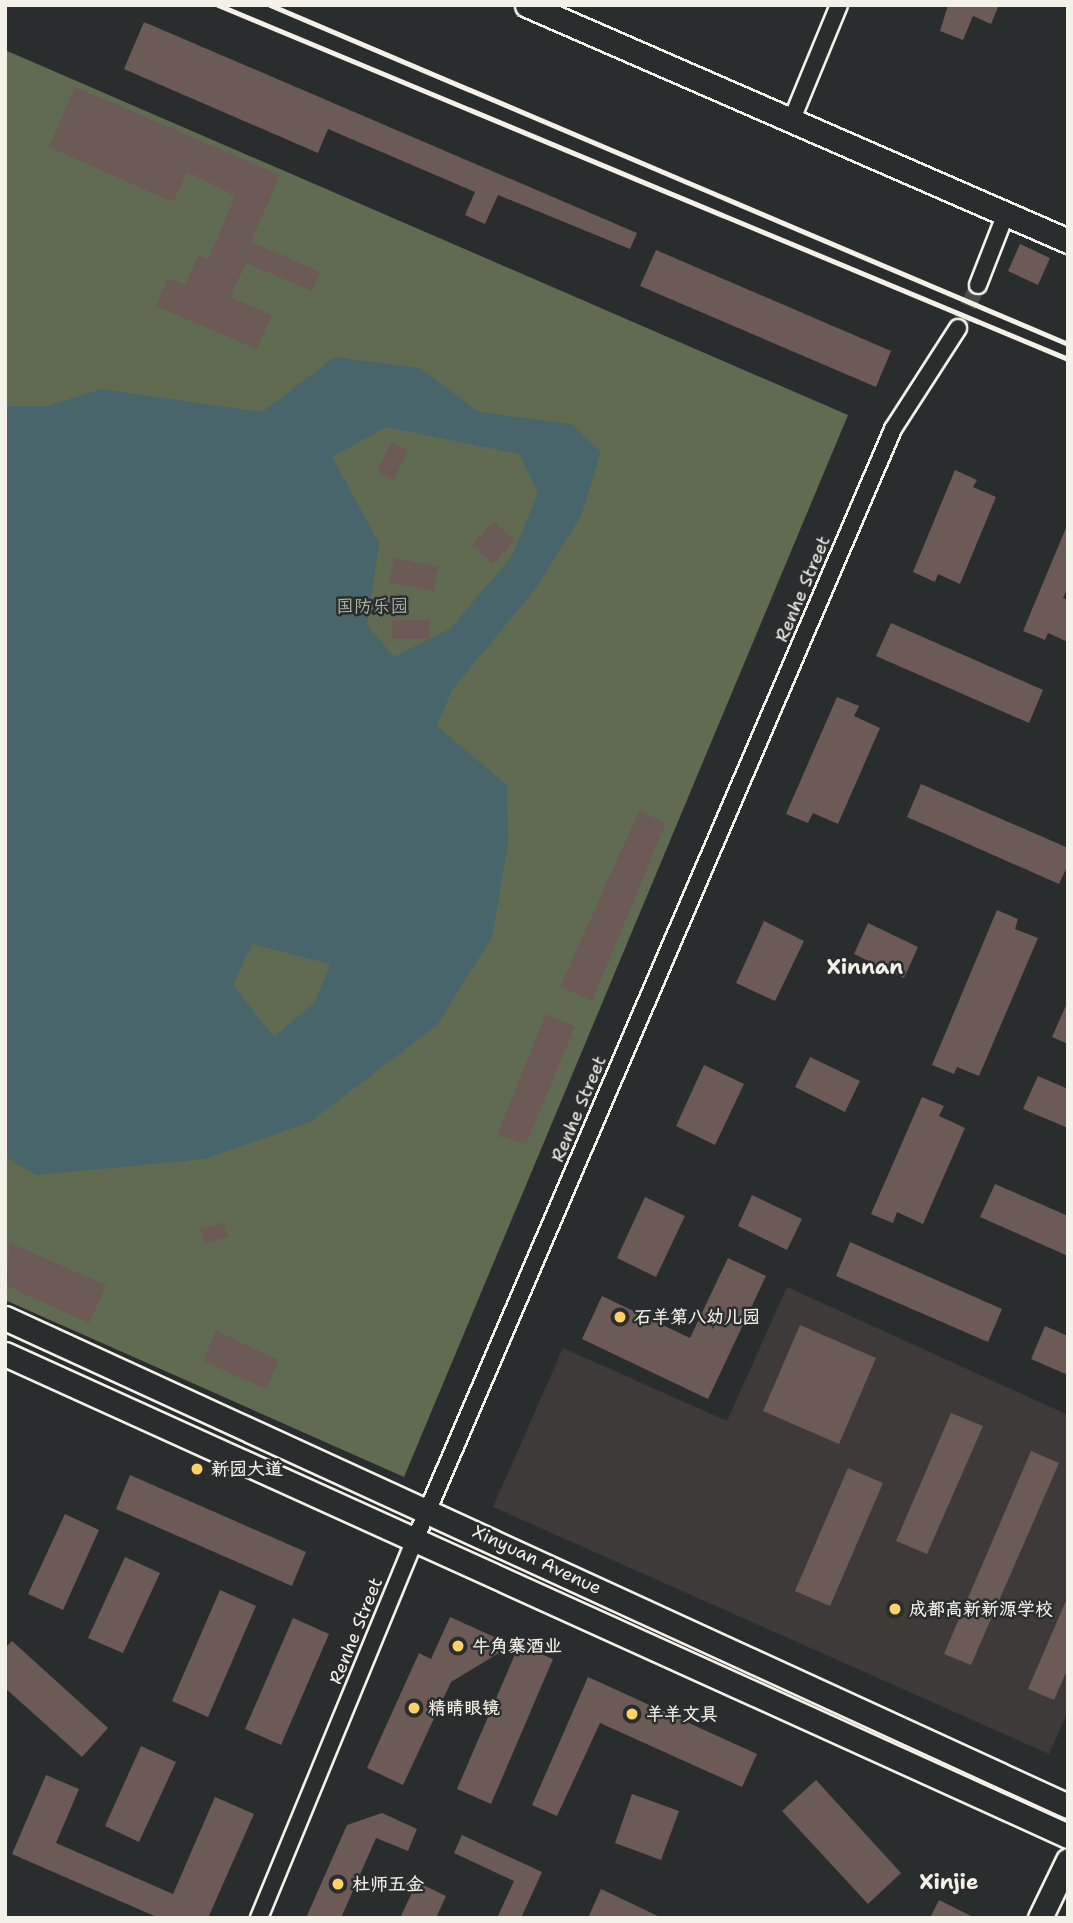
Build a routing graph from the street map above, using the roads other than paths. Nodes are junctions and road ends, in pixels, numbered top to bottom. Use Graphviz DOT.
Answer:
graph roads {
  1 [pos="527,5"];
  2 [pos="839,5"];
  3 [pos="792,119"];
  4 [pos="1006,213"];
  5 [pos="1068,241"];
  6 [pos="978,285"];
  7 [pos="958,328"];
  8 [pos="5,1318"];
  9 [pos="5,1354"];
  10 [pos="428,1510"];
  11 [pos="414,1542"];
  12 [pos="1068,1805"];
  13 [pos="1068,1836"];
  14 [pos="1068,1860"];
  15 [pos="258,1918"];
  16 [pos="1040,1918"];
  1 -- 3 [label="street"];
  2 -- 3 [label="street"];
  3 -- 4 [label="street"];
  4 -- 5 [label="street"];
  4 -- 6 [label="street"];
  7 -- 10 [label="street, Renhe Street"];
  8 -- 10 [label="street, Xinyuan Avenue"];
  9 -- 11 [label="street, Xinyuan Avenue"];
  10 -- 11 [label="street, Renhe Street"];
  10 -- 12 [label="street, Xinyuan Avenue"];
  11 -- 13 [label="street, Xinyuan Avenue"];
  11 -- 15 [label="street, Renhe Street"];
  14 -- 16 [label="street"];
}
